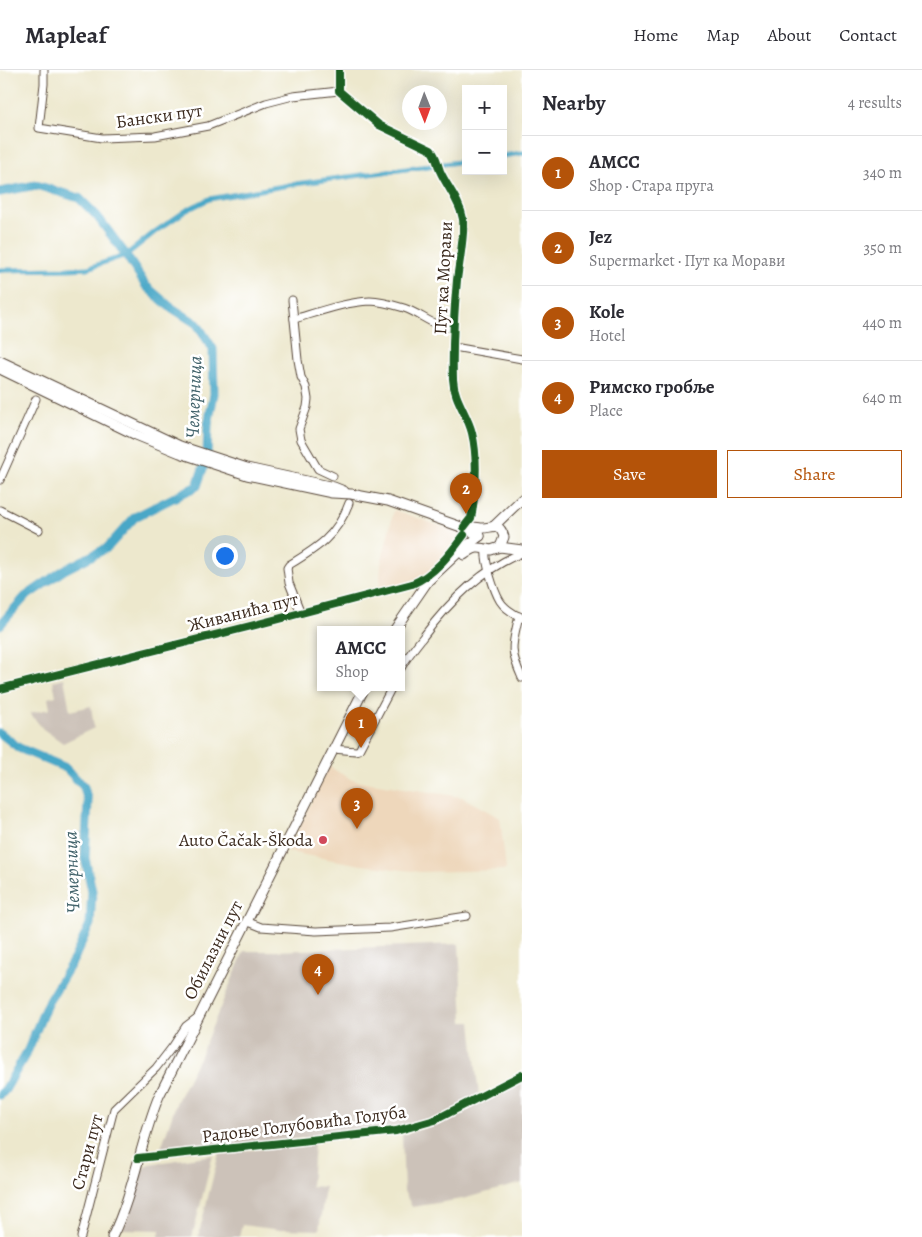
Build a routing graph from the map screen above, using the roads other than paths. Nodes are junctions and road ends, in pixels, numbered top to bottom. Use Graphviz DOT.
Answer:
graph roads {
  1 [pos="44,70"];
  2 [pos="338,70"];
  3 [pos="339,91"];
  4 [pos="292,300"];
  5 [pos="294,319"];
  6 [pos="454,328"];
  7 [pos="454,348"];
  8 [pos="522,359"];
  9 [pos="0,361"];
  10 [pos="0,369"];
  11 [pos="36,399"];
  12 [pos="180,450"];
  13 [pos="333,476"];
  14 [pos="0,480"];
  15 [pos="350,498"];
  16 [pos="522,499"];
  17 [pos="522,505"];
  18 [pos="0,510"];
  19 [pos="472,512"];
  20 [pos="494,526"];
  21 [pos="39,530"];
  22 [pos="465,530"];
  23 [pos="481,533"];
  24 [pos="495,544"];
  25 [pos="466,547"];
  26 [pos="522,550"];
  27 [pos="489,570"];
  28 [pos="427,581"];
  29 [pos="301,613"];
  30 [pos="520,617"];
  31 [pos="397,626"];
  32 [pos="405,661"];
  33 [pos="522,678"];
  34 [pos="0,689"];
  35 [pos="363,691"];
  36 [pos="390,691"];
  37 [pos="333,748"];
  38 [pos="467,916"];
  39 [pos="246,922"];
  40 [pos="198,1017"];
  41 [pos="522,1075"];
  42 [pos="138,1158"];
  43 [pos="80,1237"];
  44 [pos="112,1237"];
  1 -- 3 [label="street, Бански пут"];
  2 -- 3 [label="street"];
  3 -- 6 [label="street, Пут ка Морави"];
  4 -- 5 [label="street"];
  5 -- 6 [label="street"];
  5 -- 13 [label="street"];
  6 -- 7 [label="street, Пут ка Морави"];
  7 -- 8 [label="street"];
  7 -- 19 [label="street, Пут ка Морави"];
  9 -- 12 [label="main road"];
  10 -- 12 [label="main road"];
  11 -- 14 [label="street"];
  12 -- 15 [label="main road"];
  15 -- 22 [label="main road"];
  15 -- 29 [label="street"];
  16 -- 20 [label="main road"];
  17 -- 24 [label="main road"];
  18 -- 21 [label="street"];
  19 -- 22 [label="street, Живанића пут"];
  20 -- 23 [label="main road"];
  20 -- 24 [label="main road"];
  22 -- 23 [label="main road"];
  22 -- 25 [label="main road"];
  22 -- 28 [label="street, Живанића пут"];
  23 -- 24 [label="main road"];
  23 -- 25 [label="main road"];
  24 -- 26 [label="main road"];
  24 -- 27 [label="street"];
  24 -- 28 [label="main road"];
  25 -- 28 [label="main road"];
  26 -- 27 [label="street"];
  27 -- 30 [label="street"];
  27 -- 32 [label="street"];
  28 -- 29 [label="street, Живанића пут"];
  28 -- 31 [label="main road"];
  29 -- 34 [label="street, Живанића пут"];
  30 -- 33 [label="street"];
  35 -- 37 [label="main road, Обилазни пут"];
  36 -- 37 [label="street"];
  37 -- 39 [label="main road, Обилазни пут"];
  38 -- 39 [label="street"];
  39 -- 40 [label="main road, Обилазни пут"];
  40 -- 42 [label="main road, Обилазни пут"];
  40 -- 43 [label="street, Стари пут"];
  41 -- 42 [label="street, Радоње Голубовића Голуба"];
  42 -- 44 [label="main road, Обилазни пут"];
}
